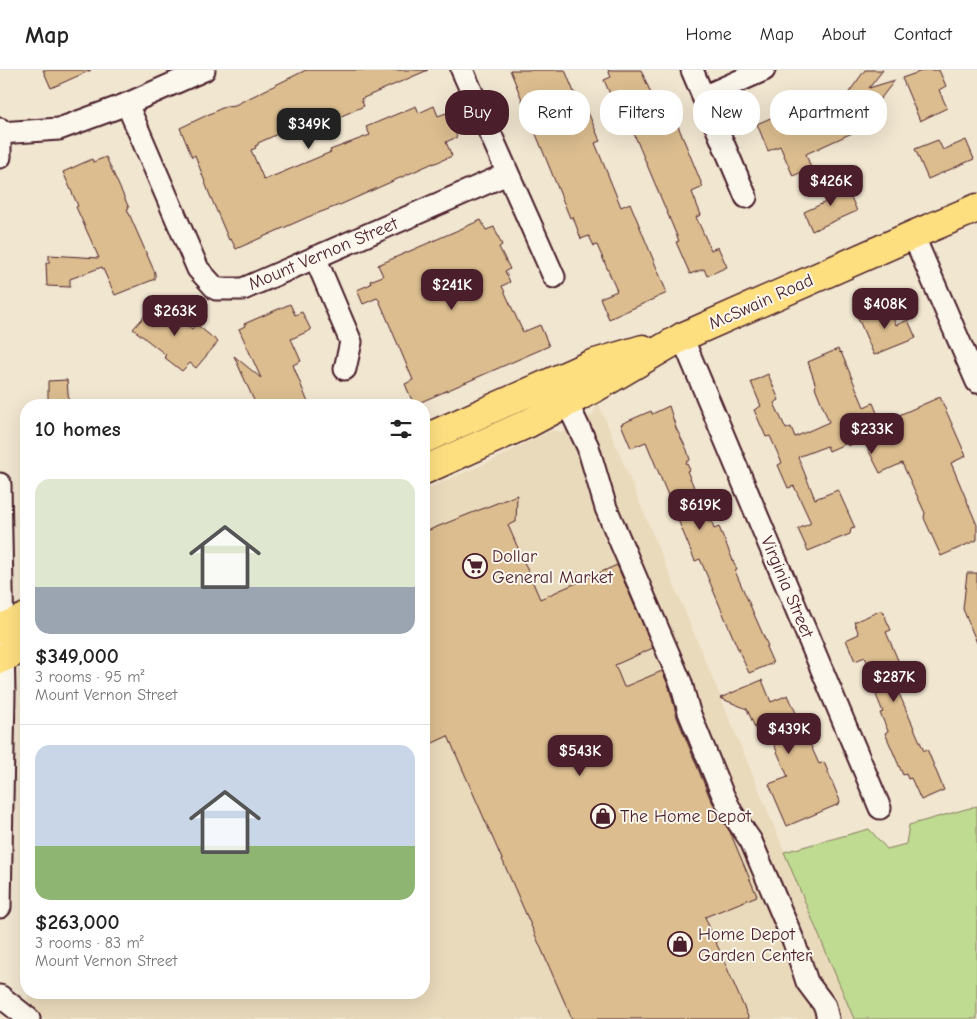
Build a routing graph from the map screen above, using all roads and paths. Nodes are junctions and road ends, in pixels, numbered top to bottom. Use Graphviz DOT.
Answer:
graph roads {
  1 [pos="204,70"];
  2 [pos="462,70"];
  3 [pos="692,70"];
  4 [pos="764,70"];
  5 [pos="700,90"];
  6 [pos="719,90"];
  7 [pos="127,104"];
  8 [pos="0,129"];
  9 [pos="0,132"];
  10 [pos="719,135"];
  11 [pos="0,144"];
  12 [pos="0,157"];
  13 [pos="507,174"];
  14 [pos="746,197"];
  15 [pos="977,208"];
  16 [pos="913,235"];
  17 [pos="316,258"];
  18 [pos="554,277"];
  19 [pos="682,337"];
  20 [pos="345,369"];
  21 [pos="977,382"];
  22 [pos="567,403"];
  23 [pos="430,436"];
  24 [pos="430,467"];
  25 [pos="0,484"];
  26 [pos="20,621"];
  27 [pos="1,629"];
  28 [pos="9,654"];
  29 [pos="880,808"];
  30 [pos="0,907"];
  31 [pos="0,996"];
  32 [pos="29,1019"];
  33 [pos="828,1019"];
  1 -- 7 [label="street"];
  2 -- 13 [label="street"];
  3 -- 5 [label="street"];
  4 -- 6 [label="street"];
  7 -- 9 [label="street"];
  7 -- 17 [label="street, Mount Vernon Street"];
  8 -- 9 [label="street"];
  9 -- 11 [label="street"];
  10 -- 14 [label="street"];
  11 -- 12 [label="street"];
  13 -- 17 [label="street, Mount Vernon Street"];
  13 -- 18 [label="street"];
  15 -- 16 [label="main road, McSwain Road"];
  16 -- 19 [label="main road, McSwain Road"];
  16 -- 21 [label="street"];
  17 -- 20 [label="street"];
  19 -- 22 [label="main road, McSwain Road"];
  19 -- 23 [label="main road, McSwain Road"];
  19 -- 29 [label="street, Virginia Street"];
  22 -- 24 [label="main road, McSwain Road"];
  22 -- 33 [label="street"];
  25 -- 27 [label="street"];
  26 -- 27 [label="main road"];
  27 -- 28 [label="street"];
  28 -- 30 [label="street"];
  31 -- 32 [label="street"];
}
